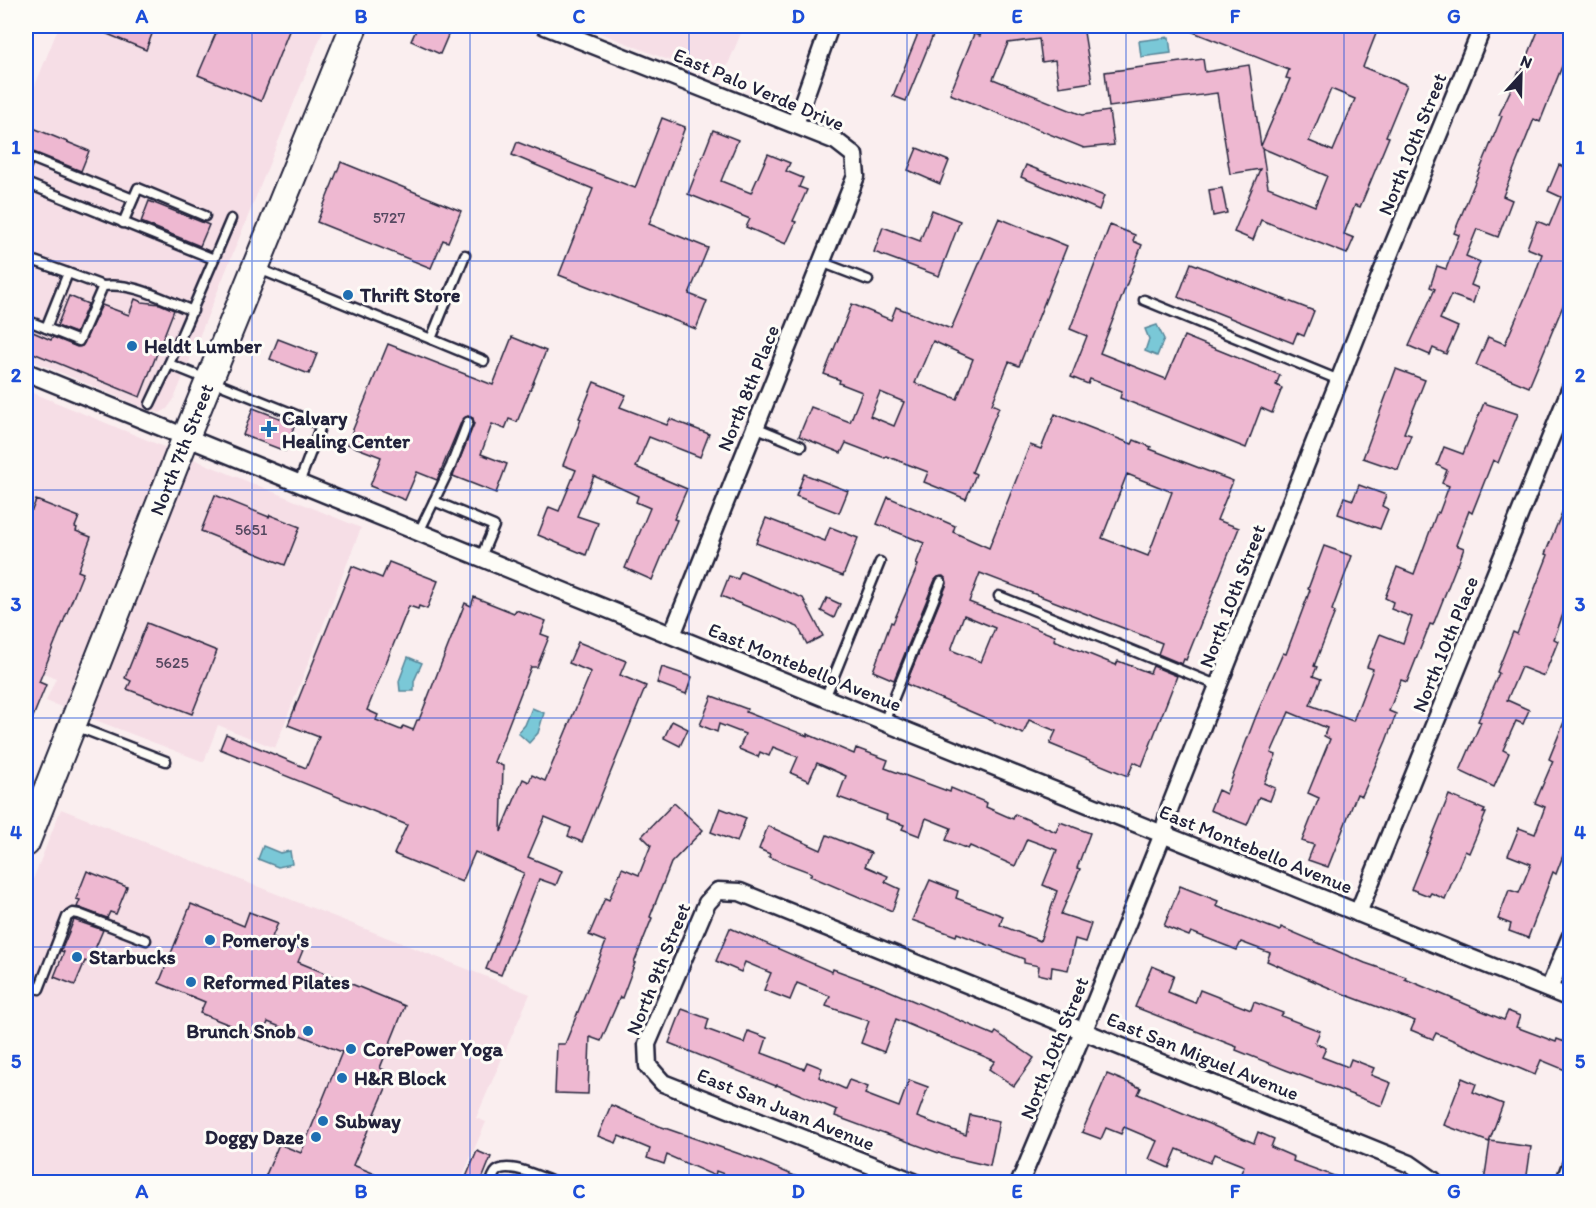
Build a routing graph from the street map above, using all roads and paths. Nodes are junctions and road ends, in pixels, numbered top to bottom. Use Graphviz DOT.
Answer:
graph roads {
  1 [pos="354,26"];
  2 [pos="545,26"];
  3 [pos="830,26"];
  4 [pos="1483,26"];
  5 [pos="795,124"];
  6 [pos="854,155"];
  7 [pos="26,166"];
  8 [pos="26,183"];
  9 [pos="134,199"];
  10 [pos="205,216"];
  11 [pos="231,219"];
  12 [pos="123,223"];
  13 [pos="465,255"];
  14 [pos="26,258"];
  15 [pos="214,259"];
  16 [pos="821,262"];
  17 [pos="255,268"];
  18 [pos="68,273"];
  19 [pos="868,280"];
  20 [pos="103,286"];
  21 [pos="1144,300"];
  22 [pos="193,311"];
  23 [pos="26,320"];
  24 [pos="46,328"];
  25 [pos="431,339"];
  26 [pos="484,361"];
  27 [pos="169,364"];
  28 [pos="26,372"];
  29 [pos="210,379"];
  30 [pos="1340,380"];
  31 [pos="1570,390"];
  32 [pos="150,404"];
  33 [pos="468,422"];
  34 [pos="755,427"];
  35 [pos="186,437"];
  36 [pos="801,446"];
  37 [pos="299,483"];
  38 [pos="434,501"];
  39 [pos="419,532"];
  40 [pos="481,557"];
  41 [pos="880,561"];
  42 [pos="941,582"];
  43 [pos="999,596"];
  44 [pos="672,635"];
  45 [pos="1220,686"];
  46 [pos="825,698"];
  47 [pos="884,722"];
  48 [pos="72,725"];
  49 [pos="166,761"];
  50 [pos="28,828"];
  51 [pos="1163,834"];
  52 [pos="718,891"];
  53 [pos="1358,913"];
  54 [pos="1570,938"];
  55 [pos="146,940"];
  56 [pos="39,988"];
  57 [pos="1550,989"];
  58 [pos="1570,998"];
  59 [pos="1084,1030"];
  60 [pos="648,1066"];
  61 [pos="1570,1156"];
  62 [pos="1433,1181"];
  63 [pos="491,1182"];
  64 [pos="554,1182"];
  65 [pos="914,1182"];
  66 [pos="1020,1182"];
  67 [pos="1560,1182"];
  1 -- 17 [label="main road, North 7th Street"];
  2 -- 5 [label="street, East Palo Verde Drive"];
  3 -- 5 [label="street"];
  4 -- 30 [label="street, North 10th Street"];
  5 -- 6 [label="street, East Palo Verde Drive"];
  6 -- 16 [label="street, North 8th Place"];
  7 -- 9 [label="lane"];
  8 -- 12 [label="lane"];
  9 -- 10 [label="lane"];
  9 -- 12 [label="lane"];
  11 -- 15 [label="lane"];
  12 -- 15 [label="lane"];
  13 -- 25 [label="lane"];
  14 -- 18 [label="lane"];
  15 -- 22 [label="lane"];
  16 -- 19 [label="lane"];
  16 -- 34 [label="street, North 8th Place"];
  17 -- 25 [label="lane"];
  17 -- 29 [label="main road, North 7th Street"];
  18 -- 20 [label="lane"];
  18 -- 24 [label="lane"];
  20 -- 22 [label="lane"];
  20 -- 24 [label="lane"];
  21 -- 30 [label="lane"];
  22 -- 27 [label="lane"];
  23 -- 24 [label="lane"];
  25 -- 26 [label="lane"];
  27 -- 29 [label="lane"];
  27 -- 32 [label="lane"];
  28 -- 35 [label="street, East Montebello Avenue"];
  29 -- 35 [label="main road, North 7th Street"];
  29 -- 37 [label="lane"];
  30 -- 45 [label="street, North 10th Street"];
  31 -- 53 [label="street, North 10th Place"];
  33 -- 38 [label="lane"];
  34 -- 36 [label="lane"];
  34 -- 44 [label="street, North 8th Place"];
  35 -- 37 [label="street, East Montebello Avenue"];
  35 -- 48 [label="main road, North 7th Street"];
  37 -- 39 [label="street, East Montebello Avenue"];
  38 -- 39 [label="lane"];
  38 -- 40 [label="lane"];
  39 -- 40 [label="street, East Montebello Avenue"];
  40 -- 44 [label="street, East Montebello Avenue"];
  41 -- 46 [label="lane"];
  42 -- 47 [label="lane"];
  43 -- 45 [label="lane"];
  44 -- 46 [label="street, East Montebello Avenue"];
  45 -- 51 [label="street, North 10th Street"];
  46 -- 47 [label="street, East Montebello Avenue"];
  47 -- 51 [label="street, East Montebello Avenue"];
  48 -- 49 [label="lane"];
  48 -- 50 [label="main road, North 7th Street"];
  51 -- 53 [label="street, East Montebello Avenue"];
  51 -- 59 [label="street, North 10th Street"];
  52 -- 59 [label="street, East San Miguel Avenue"];
  52 -- 60 [label="street, North 9th Street"];
  53 -- 57 [label="street, East Montebello Avenue"];
  54 -- 57 [label="street"];
  55 -- 56 [label="lane"];
  57 -- 58 [label="street, East Montebello Avenue"];
  59 -- 62 [label="street, East San Miguel Avenue"];
  59 -- 66 [label="street, North 10th Street"];
  60 -- 65 [label="street, East San Juan Avenue"];
  61 -- 67 [label="lane"];
  63 -- 64 [label="lane"];
}
